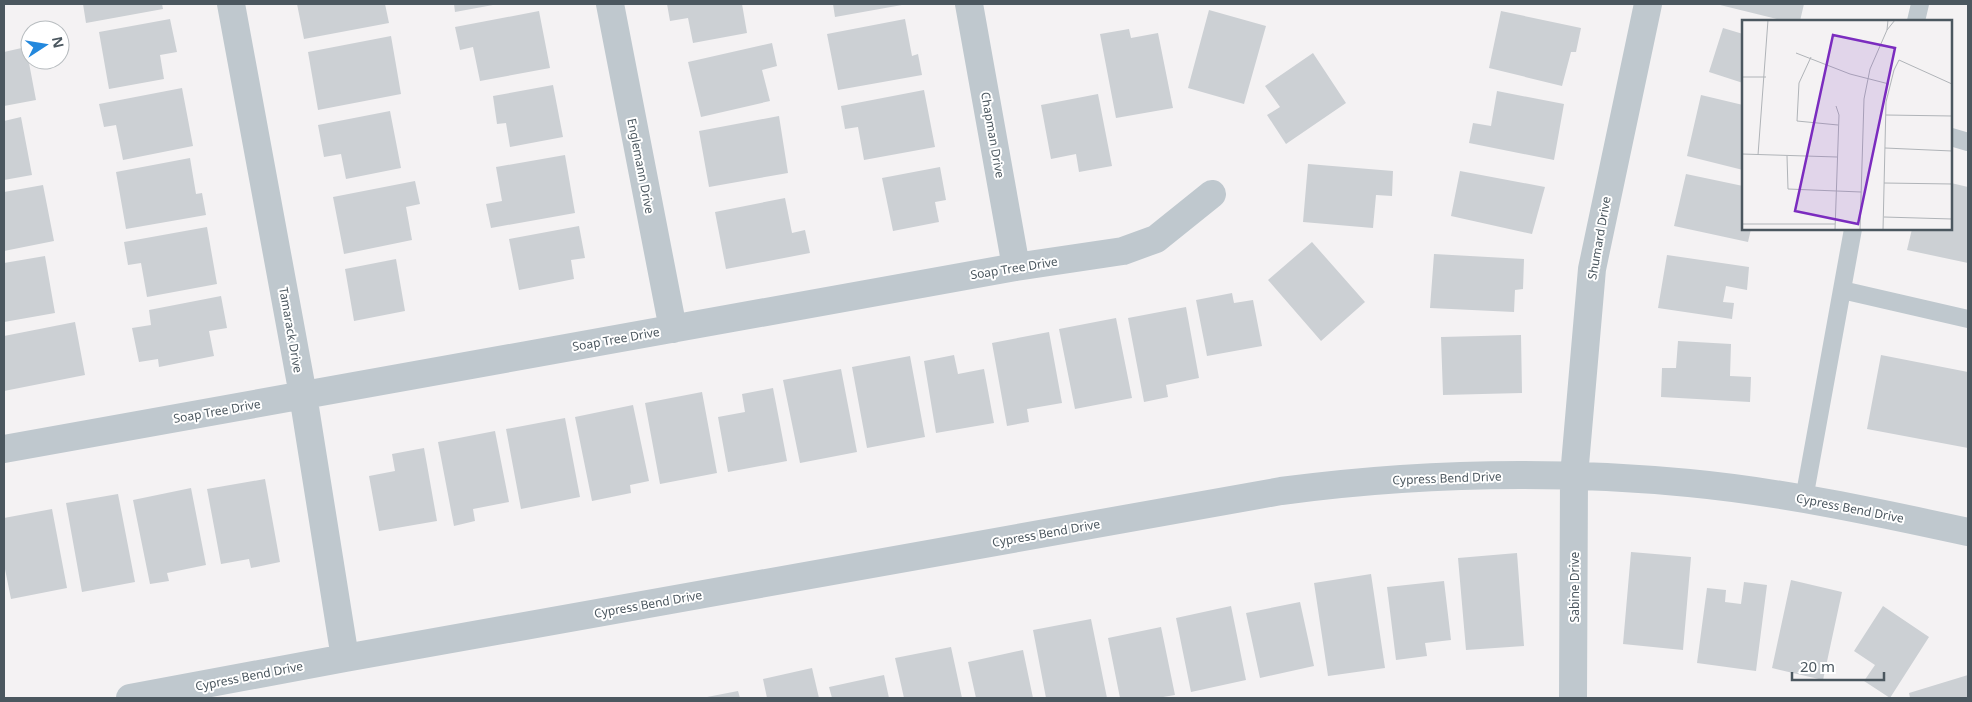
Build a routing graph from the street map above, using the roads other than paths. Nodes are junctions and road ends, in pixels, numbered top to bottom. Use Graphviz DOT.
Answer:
graph roads {
  1 [pos="231,4"];
  2 [pos="610,4"];
  3 [pos="969,4"];
  4 [pos="1648,4"];
  5 [pos="1920,4"];
  6 [pos="1916,20"];
  7 [pos="1952,137"];
  8 [pos="1968,142"];
  9 [pos="1212,194"];
  10 [pos="1853,230"];
  11 [pos="1016,267"];
  12 [pos="1842,290"];
  13 [pos="1968,319"];
  14 [pos="673,329"];
  15 [pos="303,396"];
  16 [pos="4,450"];
  17 [pos="1574,476"];
  18 [pos="1804,500"];
  19 [pos="1968,532"];
  20 [pos="345,658"];
  21 [pos="130,698"];
  22 [pos="1573,698"];
  1 -- 15 [label="street, Tamarack Drive"];
  2 -- 14 [label="street, Englemann Drive"];
  3 -- 11 [label="street, Chapman Drive"];
  4 -- 17 [label="street, Shumard Drive"];
  5 -- 6 [label="lane"];
  7 -- 8 [label="lane"];
  9 -- 11 [label="street, Soap Tree Drive"];
  10 -- 12 [label="lane"];
  11 -- 14 [label="street, Soap Tree Drive"];
  12 -- 13 [label="lane"];
  12 -- 18 [label="lane"];
  14 -- 15 [label="street, Soap Tree Drive"];
  15 -- 16 [label="street, Soap Tree Drive"];
  15 -- 20 [label="street, Tamarack Drive"];
  17 -- 18 [label="street, Cypress Bend Drive"];
  17 -- 20 [label="street, Cypress Bend Drive"];
  17 -- 22 [label="street, Sabine Drive"];
  18 -- 19 [label="street, Cypress Bend Drive"];
  20 -- 21 [label="street, Cypress Bend Drive"];
}
